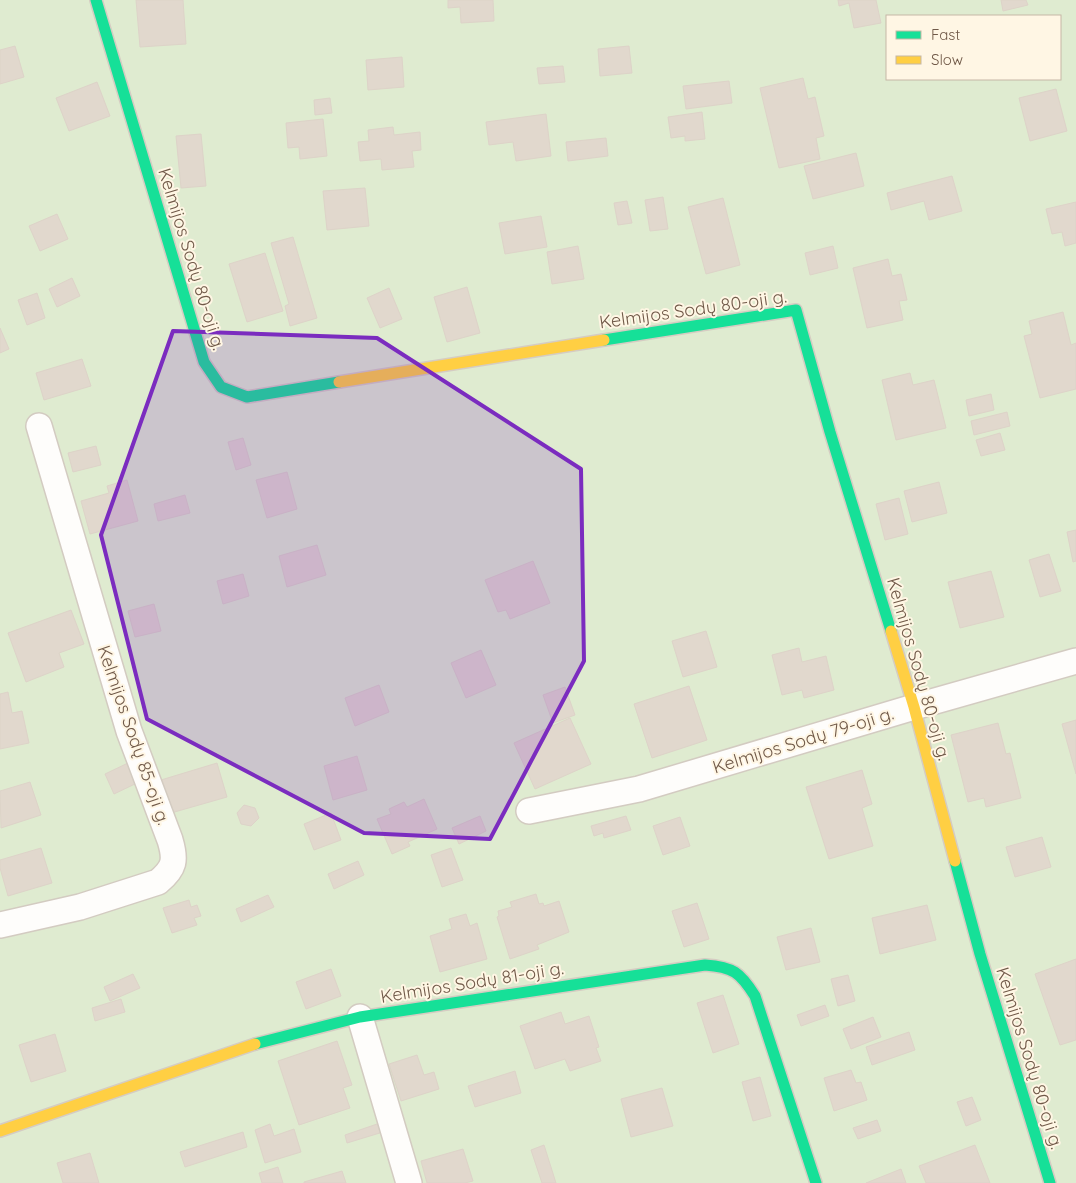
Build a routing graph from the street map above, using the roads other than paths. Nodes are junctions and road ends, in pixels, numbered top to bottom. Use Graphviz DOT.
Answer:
graph roads {
  1 [pos="96,0"];
  2 [pos="39,426"];
  3 [pos="1076,661"];
  4 [pos="914,707"];
  5 [pos="529,811"];
  6 [pos="0,925"];
  7 [pos="360,1017"];
  8 [pos="0,1131"];
  9 [pos="409,1183"];
  10 [pos="816,1183"];
  11 [pos="1050,1183"];
  1 -- 4 [label="street, Kelmijos Sodų 80-oji g."];
  2 -- 6 [label="street, Kelmijos Sodų 85-oji g."];
  3 -- 4 [label="street, Kelmijos Sodų 79-oji g."];
  4 -- 5 [label="street, Kelmijos Sodų 79-oji g."];
  4 -- 11 [label="street, Kelmijos Sodų 80-oji g."];
  7 -- 8 [label="street, Kelmijos Sodų 81-oji g."];
  7 -- 9 [label="street"];
  7 -- 10 [label="street, Kelmijos Sodų 81-oji g."];
}
